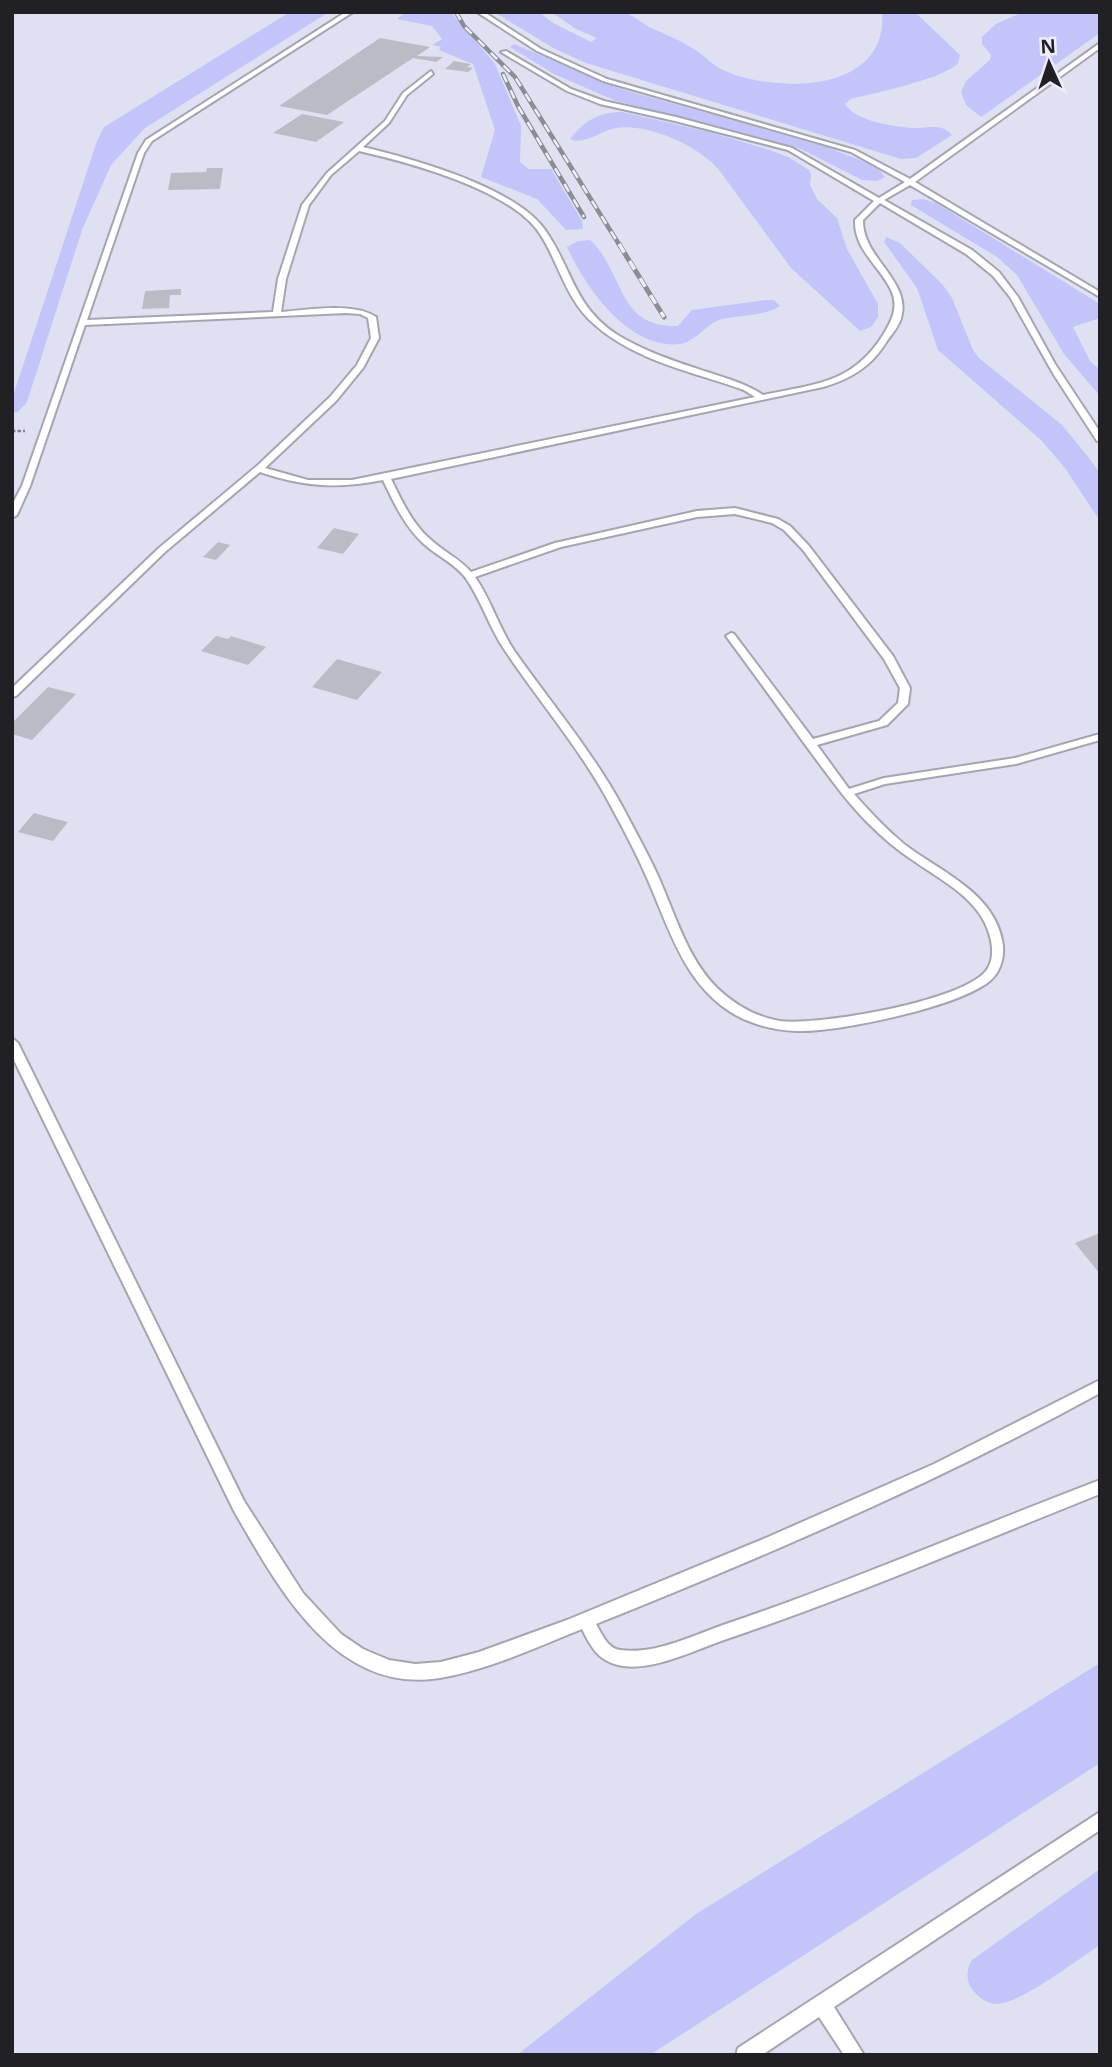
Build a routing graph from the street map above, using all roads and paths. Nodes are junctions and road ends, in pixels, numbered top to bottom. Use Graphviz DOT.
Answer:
graph roads {
  1 [pos="350,12"];
  2 [pos="480,12"];
  3 [pos="1100,45"];
  4 [pos="504,52"];
  5 [pos="431,73"];
  6 [pos="357,148"];
  7 [pos="910,182"];
  8 [pos="877,201"];
  9 [pos="1100,295"];
  10 [pos="277,314"];
  11 [pos="81,323"];
  12 [pos="762,398"];
  13 [pos="1100,439"];
  14 [pos="260,469"];
  15 [pos="386,477"];
  16 [pos="12,515"];
  17 [pos="469,576"];
  18 [pos="731,636"];
  19 [pos="12,694"];
  20 [pos="1100,737"];
  21 [pos="810,743"];
  22 [pos="847,793"];
  23 [pos="12,1043"];
  24 [pos="1100,1386"];
  25 [pos="1100,1487"];
  26 [pos="586,1620"];
  27 [pos="1100,1820"];
  28 [pos="821,2004"];
  29 [pos="745,2055"];
  30 [pos="855,2055"];
  1 -- 11 [label="lane"];
  2 -- 7 [label="lane"];
  3 -- 7 [label="lane"];
  4 -- 8 [label="lane"];
  5 -- 6 [label="lane"];
  6 -- 10 [label="lane"];
  6 -- 12 [label="lane"];
  7 -- 8 [label="lane"];
  7 -- 9 [label="lane"];
  8 -- 12 [label="lane"];
  8 -- 13 [label="lane"];
  10 -- 11 [label="lane"];
  10 -- 14 [label="lane"];
  11 -- 16 [label="lane"];
  12 -- 15 [label="lane"];
  14 -- 15 [label="lane"];
  14 -- 19 [label="lane"];
  15 -- 17 [label="lane"];
  17 -- 21 [label="lane"];
  17 -- 22 [label="lane"];
  18 -- 21 [label="lane"];
  20 -- 22 [label="lane"];
  21 -- 22 [label="lane"];
  23 -- 26 [label="lane"];
  24 -- 26 [label="lane"];
  25 -- 26 [label="lane"];
  27 -- 28 [label="lane"];
  28 -- 29 [label="lane"];
  28 -- 30 [label="lane"];
}
